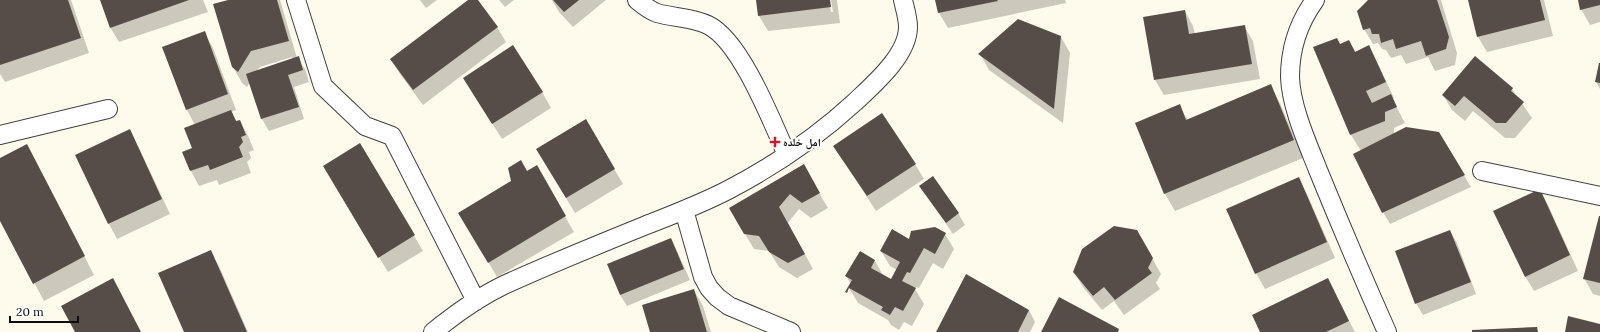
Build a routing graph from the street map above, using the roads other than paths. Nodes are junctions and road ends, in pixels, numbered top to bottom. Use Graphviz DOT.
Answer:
graph roads {
  1 [pos="296,0"];
  2 [pos="637,0"];
  3 [pos="903,0"];
  4 [pos="1315,0"];
  5 [pos="108,109"];
  6 [pos="0,135"];
  7 [pos="787,155"];
  8 [pos="1482,171"];
  9 [pos="1600,196"];
  10 [pos="684,210"];
  11 [pos="476,301"];
  12 [pos="433,332"];
  13 [pos="791,332"];
  14 [pos="1387,332"];
  1 -- 11 [label="street"];
  2 -- 7 [label="street"];
  3 -- 7 [label="street"];
  4 -- 14 [label="street"];
  5 -- 6 [label="street"];
  7 -- 10 [label="street"];
  8 -- 9 [label="street"];
  10 -- 11 [label="street"];
  10 -- 13 [label="street"];
  11 -- 12 [label="street"];
}
